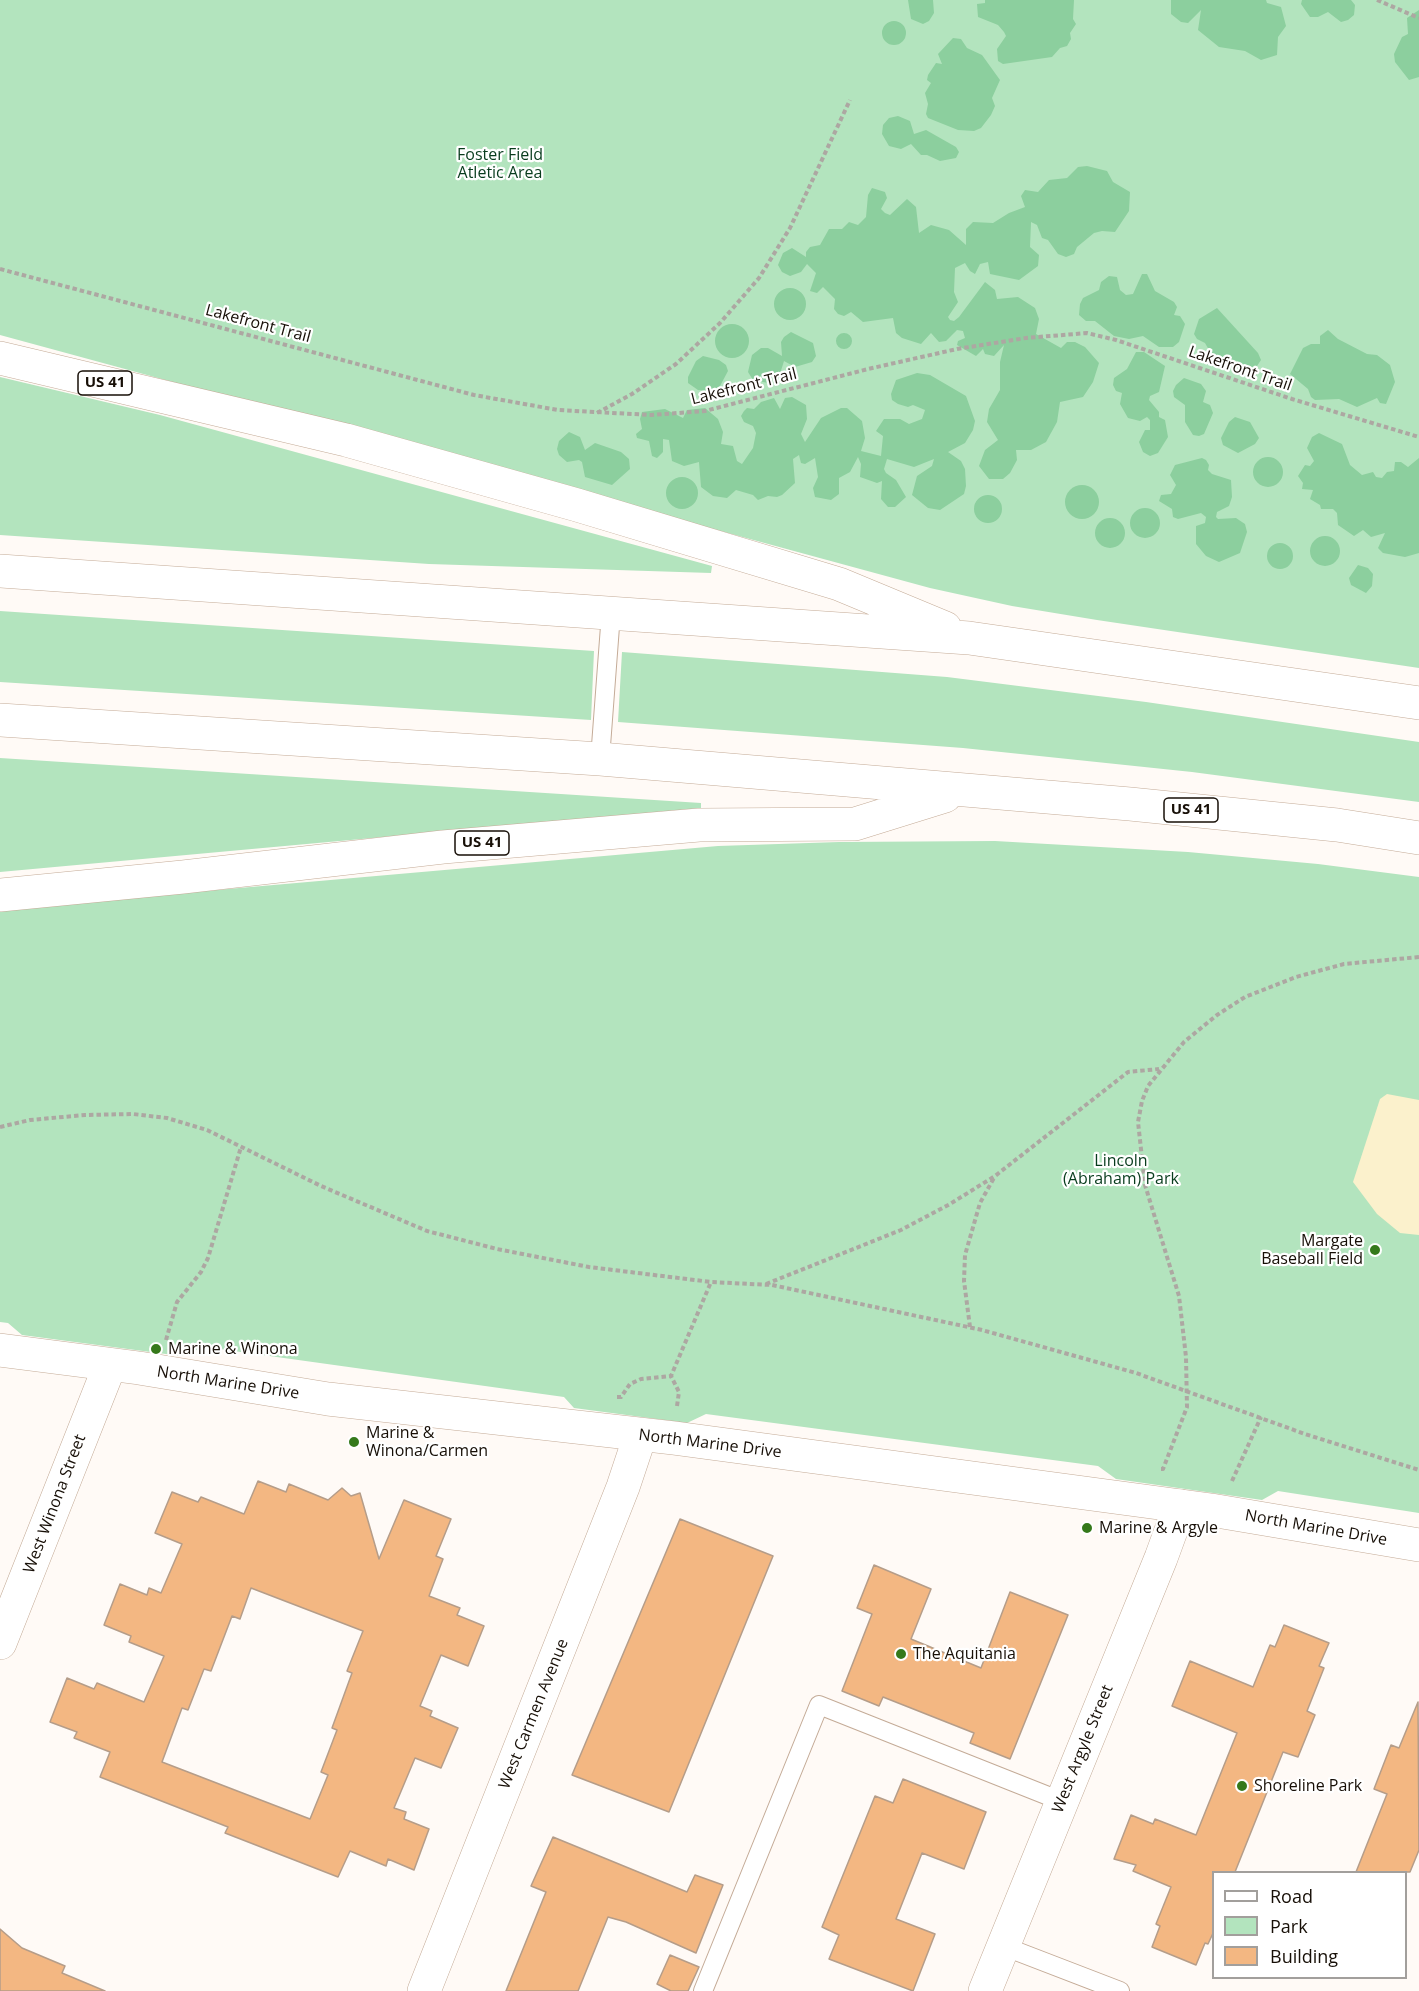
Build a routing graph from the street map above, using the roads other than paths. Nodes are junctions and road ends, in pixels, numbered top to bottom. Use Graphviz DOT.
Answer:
graph roads {
  1 [pos="0,358"];
  2 [pos="0,571"];
  3 [pos="611,613"];
  4 [pos="969,639"];
  5 [pos="1419,704"];
  6 [pos="0,720"];
  7 [pos="600,759"];
  8 [pos="961,791"];
  9 [pos="1419,838"];
  10 [pos="0,895"];
  11 [pos="0,1350"];
  12 [pos="110,1365"];
  13 [pos="640,1436"];
  14 [pos="1180,1506"];
  15 [pos="1419,1545"];
  16 [pos="0,1643"];
  17 [pos="1061,1801"];
  18 [pos="1003,1946"];
  19 [pos="424,1991"];
  20 [pos="703,1991"];
  21 [pos="985,1991"];
  22 [pos="1120,1991"];
  1 -- 4 [label="main road, US 41"];
  2 -- 3 [label="main road"];
  3 -- 4 [label="main road"];
  3 -- 7 [label="lane"];
  4 -- 5 [label="main road, US 41"];
  6 -- 7 [label="main road"];
  7 -- 8 [label="main road"];
  8 -- 9 [label="main road, US 41"];
  8 -- 10 [label="main road, US 41"];
  11 -- 12 [label="main road, North Marine Drive"];
  12 -- 13 [label="main road, North Marine Drive"];
  12 -- 16 [label="main road, West Winona Street"];
  13 -- 14 [label="main road, North Marine Drive"];
  13 -- 19 [label="main road, West Carmen Avenue"];
  14 -- 15 [label="main road, North Marine Drive"];
  14 -- 17 [label="main road, West Argyle Street"];
  17 -- 18 [label="main road, West Argyle Street"];
  17 -- 20 [label="lane"];
  18 -- 21 [label="main road, West Argyle Street"];
  18 -- 22 [label="lane"];
}
